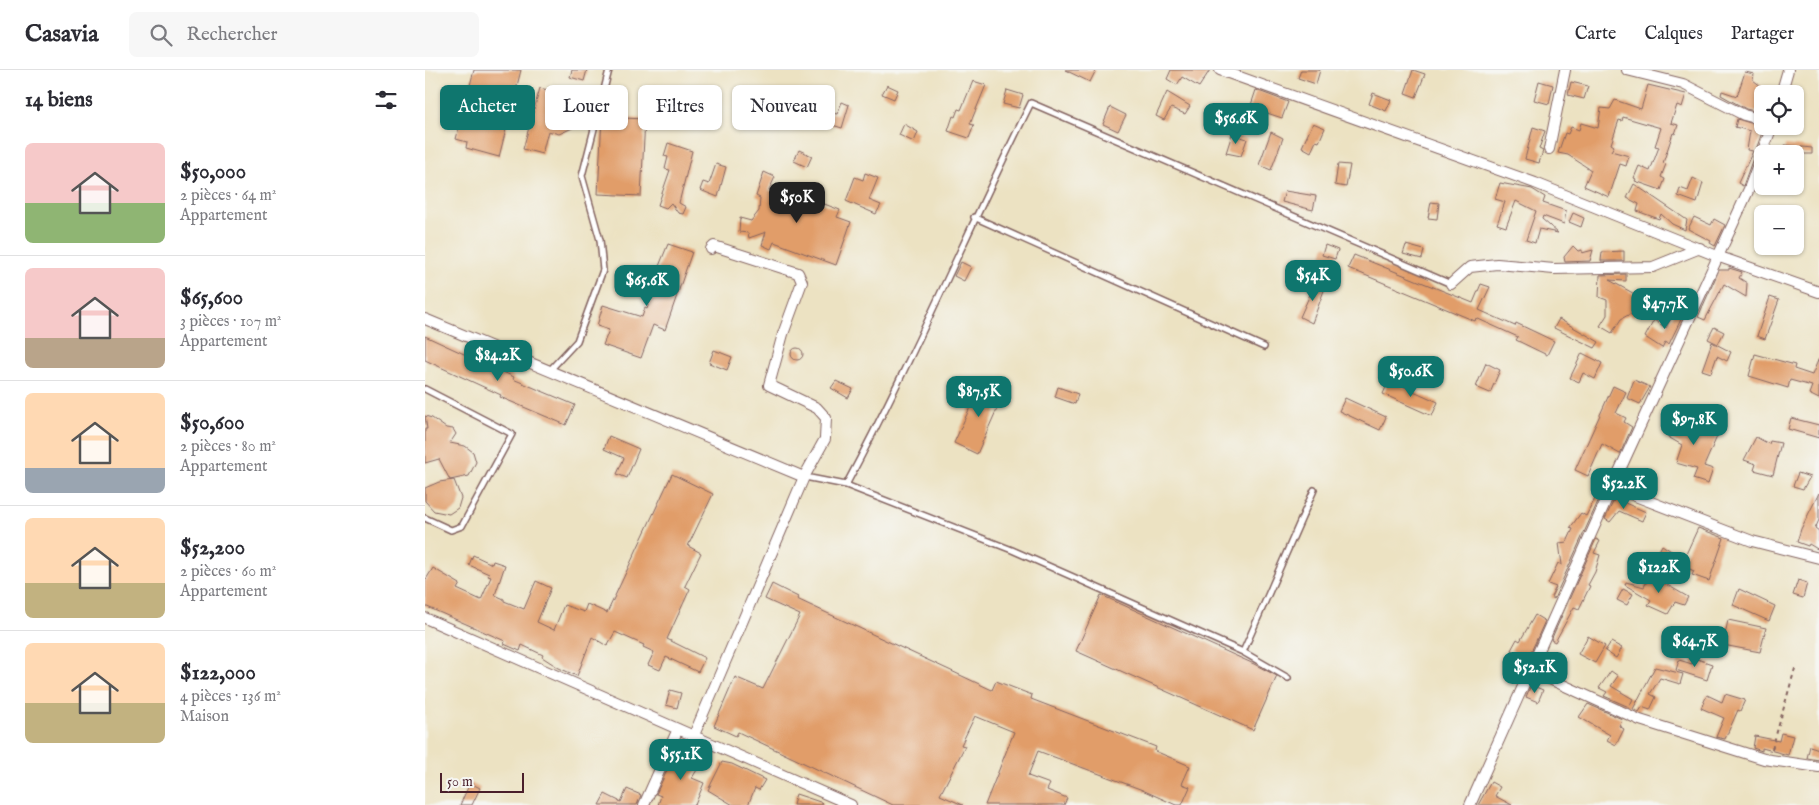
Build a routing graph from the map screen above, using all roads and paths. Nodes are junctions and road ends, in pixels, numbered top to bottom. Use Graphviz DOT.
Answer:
graph roads {
  1 [pos="609,70"];
  2 [pos="1220,70"];
  3 [pos="1565,70"];
  4 [pos="1627,70"];
  5 [pos="1788,70"];
  6 [pos="1784,85"];
  7 [pos="1754,118"];
  8 [pos="1769,135"];
  9 [pos="1549,149"];
  10 [pos="974,217"];
  11 [pos="1700,248"];
  12 [pos="711,249"];
  13 [pos="1717,256"];
  14 [pos="1451,284"];
  15 [pos="1819,292"];
  16 [pos="425,319"];
  17 [pos="1264,347"];
  18 [pos="549,371"];
  19 [pos="425,389"];
  20 [pos="804,477"];
  21 [pos="846,485"];
  22 [pos="1612,488"];
  23 [pos="1314,490"];
  24 [pos="425,518"];
  25 [pos="1819,558"];
  26 [pos="425,618"];
  27 [pos="1243,652"];
  28 [pos="1796,665"];
  29 [pos="1530,670"];
  30 [pos="1289,678"];
  31 [pos="678,729"];
  32 [pos="694,735"];
  33 [pos="1769,759"];
  34 [pos="1819,767"];
  35 [pos="832,801"];
  36 [pos="644,805"];
  37 [pos="851,805"];
  38 [pos="1471,805"];
  1 -- 18 [label="lane"];
  2 -- 11 [label="street"];
  3 -- 9 [label="street"];
  4 -- 7 [label="street"];
  5 -- 6 [label="street"];
  8 -- 13 [label="street"];
  10 -- 14 [label="lane"];
  10 -- 17 [label="lane"];
  10 -- 21 [label="lane"];
  11 -- 13 [label="street"];
  11 -- 14 [label="street"];
  12 -- 20 [label="street"];
  13 -- 15 [label="street"];
  13 -- 22 [label="street"];
  16 -- 18 [label="street"];
  18 -- 20 [label="street"];
  19 -- 24 [label="lane"];
  20 -- 21 [label="lane"];
  20 -- 32 [label="street"];
  21 -- 27 [label="lane"];
  22 -- 25 [label="street"];
  22 -- 29 [label="street"];
  23 -- 27 [label="lane"];
  26 -- 31 [label="street"];
  27 -- 30 [label="lane"];
  28 -- 33 [label="path"];
  29 -- 33 [label="street"];
  29 -- 38 [label="street"];
  31 -- 32 [label="street"];
  31 -- 36 [label="street"];
  32 -- 35 [label="street"];
  33 -- 34 [label="street"];
  35 -- 37 [label="street"];
}
